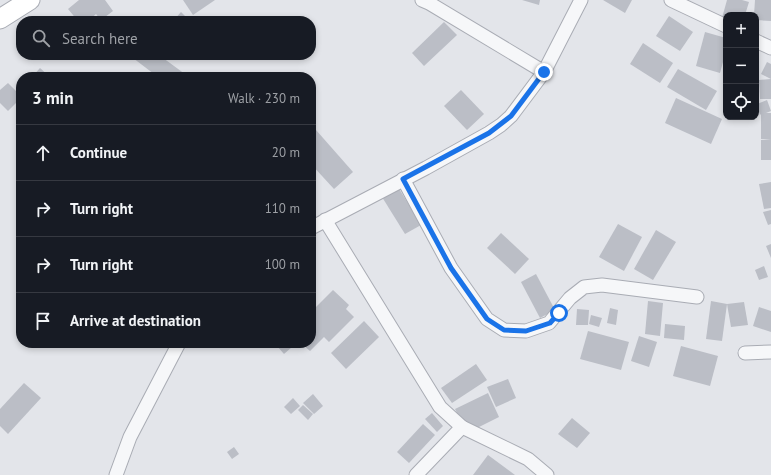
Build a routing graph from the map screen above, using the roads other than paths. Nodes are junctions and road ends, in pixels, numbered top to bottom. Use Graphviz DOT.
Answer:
graph roads {
  1 [pos="30,0"];
  2 [pos="422,0"];
  3 [pos="581,0"];
  4 [pos="671,0"];
  5 [pos="0,19"];
  6 [pos="723,25"];
  7 [pos="759,42"];
  8 [pos="771,48"];
  9 [pos="544,72"];
  10 [pos="403,179"];
  11 [pos="325,220"];
  12 [pos="316,225"];
  13 [pos="697,297"];
  14 [pos="176,348"];
  15 [pos="771,352"];
  16 [pos="745,353"];
  17 [pos="462,427"];
  18 [pos="116,475"];
  19 [pos="416,475"];
  20 [pos="547,475"];
  1 -- 5 [label="main road"];
  2 -- 9 [label="street"];
  3 -- 9 [label="street"];
  4 -- 6 [label="street"];
  7 -- 8 [label="street"];
  9 -- 10 [label="street"];
  10 -- 11 [label="street"];
  10 -- 13 [label="street"];
  11 -- 12 [label="street"];
  11 -- 17 [label="street"];
  14 -- 18 [label="street"];
  15 -- 16 [label="street"];
  17 -- 19 [label="street"];
  17 -- 20 [label="street"];
}
